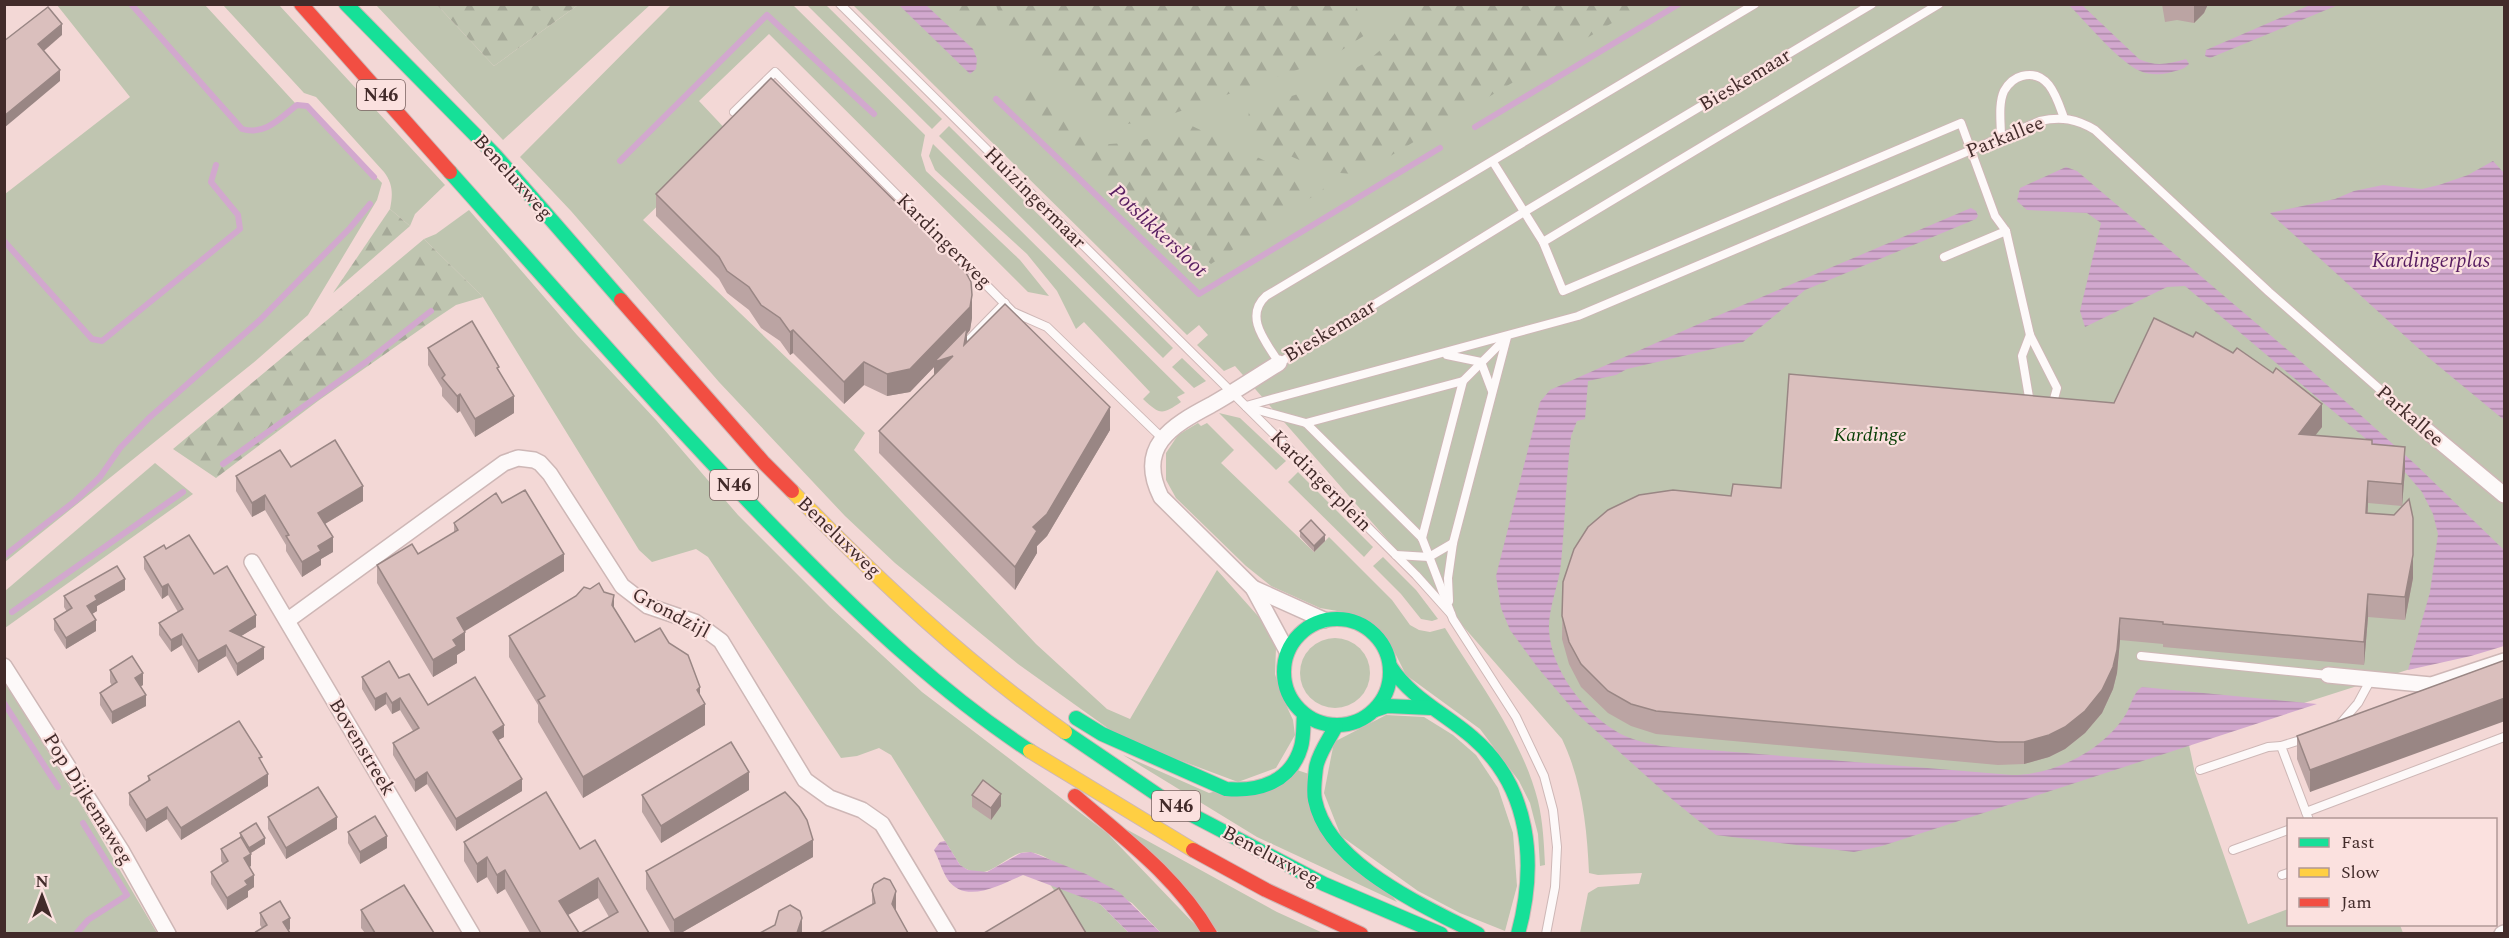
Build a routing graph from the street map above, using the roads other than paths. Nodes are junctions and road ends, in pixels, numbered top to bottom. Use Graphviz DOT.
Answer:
graph roads {
  1 [pos="301,4"];
  2 [pos="346,4"];
  3 [pos="840,4"];
  4 [pos="1755,4"];
  5 [pos="1872,4"];
  6 [pos="1939,4"];
  7 [pos="734,112"];
  8 [pos="2064,118"];
  9 [pos="2001,138"];
  10 [pos="1972,150"];
  11 [pos="1493,162"];
  12 [pos="1524,212"];
  13 [pos="2006,231"];
  14 [pos="1543,242"];
  15 [pos="1944,256"];
  16 [pos="1005,303"];
  17 [pos="2030,335"];
  18 [pos="1507,337"];
  19 [pos="1443,354"];
  20 [pos="950,359"];
  21 [pos="1481,362"];
  22 [pos="1280,363"];
  23 [pos="1463,381"];
  24 [pos="1231,392"];
  25 [pos="1493,392"];
  26 [pos="1246,406"];
  27 [pos="1306,423"];
  28 [pos="2425,429"];
  29 [pos="1162,438"];
  30 [pos="2505,495"];
  31 [pos="1422,538"];
  32 [pos="1453,543"];
  33 [pos="1396,555"];
  34 [pos="1429,557"];
  35 [pos="252,562"];
  36 [pos="1253,588"];
  37 [pos="1451,614"];
  38 [pos="288,620"];
  39 [pos="1324,620"];
  40 [pos="940,632"];
  41 [pos="1287,651"];
  42 [pos="2141,656"];
  43 [pos="2505,661"];
  44 [pos="4,666"];
  45 [pos="1390,666"];
  46 [pos="2328,675"];
  47 [pos="2371,679"];
  48 [pos="1026,686"];
  49 [pos="1431,708"];
  50 [pos="1064,710"];
  51 [pos="1375,710"];
  52 [pos="1304,714"];
  53 [pos="1336,726"];
  54 [pos="2334,727"];
  55 [pos="2319,733"];
  56 [pos="2505,737"];
  57 [pos="2281,746"];
  58 [pos="1023,748"];
  59 [pos="2200,770"];
  60 [pos="2307,816"];
  61 [pos="2287,831"];
  62 [pos="2233,850"];
  63 [pos="168,933"];
  64 [pos="472,933"];
  65 [pos="948,933"];
  66 [pos="1210,933"];
  67 [pos="1361,933"];
  68 [pos="1441,933"];
  69 [pos="1478,933"];
  70 [pos="1518,933"];
  71 [pos="1546,933"];
  1 -- 58 [label="main road, Beneluxweg / N46"];
  2 -- 40 [label="main road, Beneluxweg / N46"];
  3 -- 24 [label="lane, Huizingermaar"];
  4 -- 11 [label="lane, Bieskemaar"];
  5 -- 12 [label="lane, Bieskemaar"];
  6 -- 14 [label="lane"];
  7 -- 16 [label="lane, Kardingerweg"];
  8 -- 9 [label="lane, Parkallee"];
  8 -- 9 [label="lane"];
  8 -- 28 [label="lane, Parkallee"];
  9 -- 10 [label="lane, Parkallee"];
  10 -- 13 [label="lane"];
  10 -- 14 [label="lane"];
  10 -- 18 [label="lane, Parkallee"];
  11 -- 12 [label="lane"];
  11 -- 22 [label="lane, Bieskemaar"];
  12 -- 14 [label="lane"];
  12 -- 22 [label="lane, Bieskemaar"];
  13 -- 15 [label="lane"];
  13 -- 17 [label="lane"];
  16 -- 20 [label="lane"];
  16 -- 29 [label="lane, Kardingerweg"];
  17 -- 17 [label="lane"];
  18 -- 19 [label="lane, Kardingerplein"];
  18 -- 21 [label="lane"];
  18 -- 25 [label="lane"];
  19 -- 21 [label="lane, Kardingerplein"];
  19 -- 26 [label="lane, Kardingerplein"];
  21 -- 23 [label="lane"];
  21 -- 25 [label="lane"];
  22 -- 24 [label="street"];
  23 -- 27 [label="lane, Kardingerplein"];
  23 -- 31 [label="lane"];
  24 -- 26 [label="lane, Kardingerplein"];
  24 -- 29 [label="street"];
  25 -- 32 [label="lane"];
  26 -- 27 [label="lane, Kardingerplein"];
  26 -- 33 [label="lane, Kardingerplein"];
  27 -- 31 [label="lane, Kardingerplein"];
  28 -- 30 [label="street, Parkallee"];
  29 -- 36 [label="street"];
  31 -- 34 [label="lane, Kardingerplein"];
  32 -- 34 [label="lane"];
  32 -- 37 [label="lane"];
  33 -- 34 [label="lane"];
  33 -- 37 [label="lane, Kardingerplein"];
  34 -- 37 [label="lane, Kardingerplein"];
  35 -- 38 [label="street, Bovenstreek"];
  36 -- 39 [label="street"];
  36 -- 41 [label="street"];
  37 -- 71 [label="lane"];
  38 -- 64 [label="street, Bovenstreek"];
  38 -- 65 [label="street, Grondzijl"];
  39 -- 41 [label="main road"];
  39 -- 45 [label="main road"];
  40 -- 48 [label="main road, N46"];
  40 -- 68 [label="main road, Beneluxweg / N46"];
  41 -- 52 [label="main road"];
  42 -- 46 [label="lane"];
  43 -- 47 [label="street"];
  44 -- 63 [label="street, Pop Dijkemaweg"];
  45 -- 49 [label="main road"];
  45 -- 51 [label="main road"];
  46 -- 47 [label="street"];
  47 -- 54 [label="lane"];
  49 -- 51 [label="main road"];
  49 -- 70 [label="main road"];
  50 -- 52 [label="main road, N46"];
  51 -- 53 [label="main road"];
  52 -- 53 [label="main road"];
  53 -- 69 [label="main road"];
  55 -- 57 [label="lane"];
  56 -- 60 [label="lane"];
  57 -- 59 [label="lane"];
  57 -- 60 [label="lane"];
  58 -- 66 [label="main road, N46"];
  58 -- 67 [label="main road, Beneluxweg / N46"];
  61 -- 62 [label="lane"];
}
